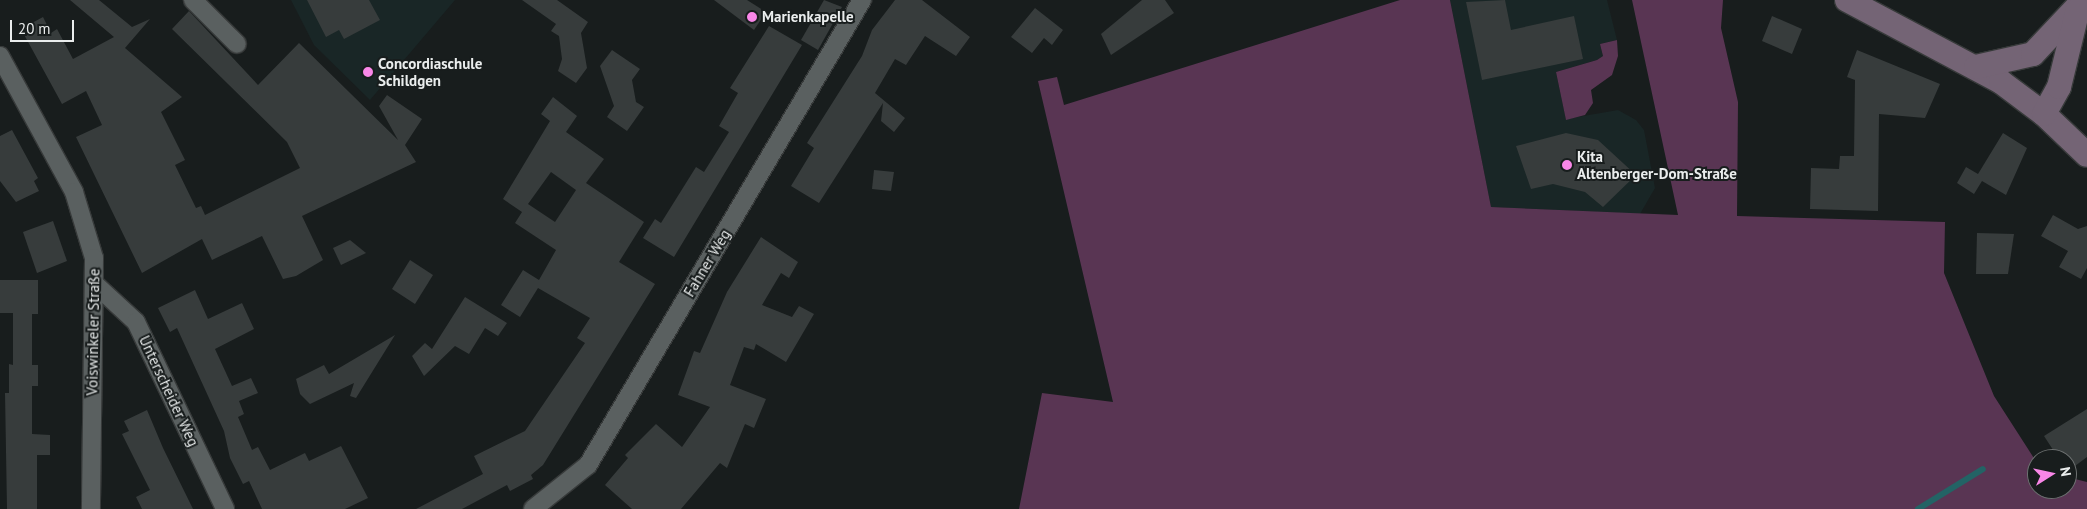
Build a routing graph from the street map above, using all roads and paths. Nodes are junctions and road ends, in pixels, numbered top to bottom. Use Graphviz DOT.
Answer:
graph roads {
  1 [pos="193,0"];
  2 [pos="862,0"];
  3 [pos="1847,0"];
  4 [pos="2080,2"];
  5 [pos="237,44"];
  6 [pos="0,56"];
  7 [pos="1976,67"];
  8 [pos="2044,114"];
  9 [pos="2087,155"];
  10 [pos="96,285"];
  11 [pos="543,507"];
  12 [pos="91,509"];
  13 [pos="225,509"];
  1 -- 5 [label="street"];
  2 -- 11 [label="street, Fahner Weg"];
  3 -- 7 [label="main road"];
  4 -- 7 [label="main road"];
  4 -- 8 [label="main road"];
  6 -- 10 [label="street, Voiswinkeler Straße"];
  7 -- 8 [label="main road"];
  8 -- 9 [label="main road"];
  10 -- 12 [label="street, Voiswinkeler Straße"];
  10 -- 13 [label="street, Unterscheider Weg"];
}
